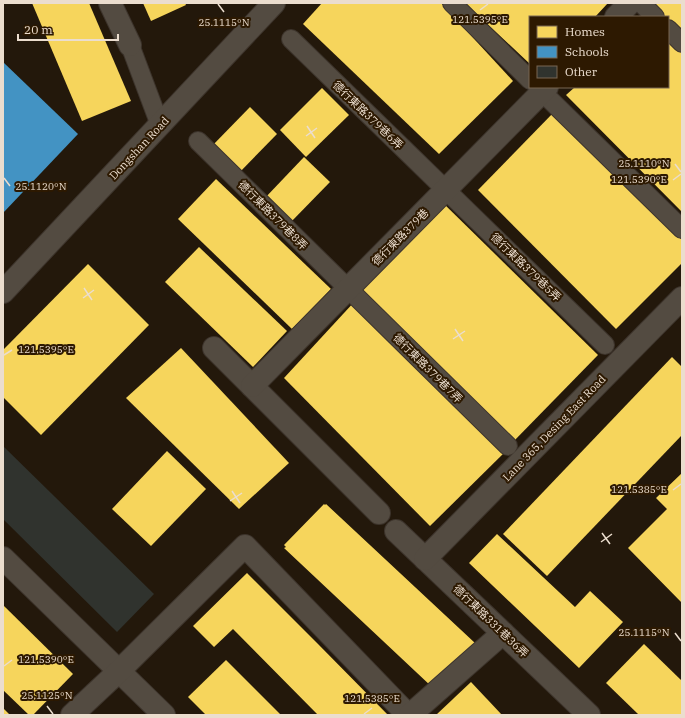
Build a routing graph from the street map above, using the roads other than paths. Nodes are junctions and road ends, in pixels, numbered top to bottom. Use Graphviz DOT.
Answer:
graph roads {
  1 [pos="110,3"];
  2 [pos="452,3"];
  3 [pos="630,3"];
  4 [pos="641,3"];
  5 [pos="272,4"];
  6 [pos="617,16"];
  7 [pos="655,16"];
  8 [pos="669,30"];
  9 [pos="291,39"];
  10 [pos="682,43"];
  11 [pos="130,45"];
  12 [pos="529,76"];
  13 [pos="537,88"];
  14 [pos="541,88"];
  15 [pos="160,125"];
  16 [pos="198,141"];
  17 [pos="446,190"];
  18 [pos="682,229"];
  19 [pos="348,289"];
  20 [pos="3,292"];
  21 [pos="678,309"];
  22 [pos="605,345"];
  23 [pos="214,348"];
  24 [pos="252,386"];
  25 [pos="508,446"];
  26 [pos="379,513"];
  27 [pos="396,531"];
  28 [pos="3,558"];
  29 [pos="425,559"];
  30 [pos="503,633"];
  31 [pos="119,671"];
  32 [pos="585,714"];
  33 [pos="72,715"];
  34 [pos="164,715"];
  35 [pos="409,715"];
  1 -- 11 [label="street"];
  2 -- 12 [label="lane"];
  3 -- 6 [label="street"];
  4 -- 7 [label="lane"];
  5 -- 15 [label="street, Dongshan Road"];
  8 -- 10 [label="lane"];
  9 -- 17 [label="lane, 德行東路379巷6弄"];
  11 -- 15 [label="lane"];
  13 -- 17 [label="street, 德行東路379巷"];
  14 -- 18 [label="lane"];
  15 -- 20 [label="street, Dongshan Road"];
  16 -- 19 [label="lane, 德行東路379巷8弄"];
  17 -- 19 [label="street, 德行東路379巷"];
  17 -- 22 [label="lane, 德行東路379巷5弄"];
  19 -- 24 [label="street, 德行東路379巷"];
  19 -- 25 [label="lane, 德行東路379巷7弄"];
  21 -- 29 [label="street, Lane 365, Desing East Road"];
  23 -- 24 [label="street"];
  24 -- 26 [label="street"];
  27 -- 29 [label="street, 德行東路331巷36弄"];
  28 -- 31 [label="street"];
  29 -- 30 [label="street, 德行東路331巷36弄"];
  30 -- 32 [label="street, 德行東路331巷36弄"];
  30 -- 35 [label="street"];
  31 -- 33 [label="street"];
  31 -- 34 [label="street"];
  31 -- 35 [label="street"];
}
